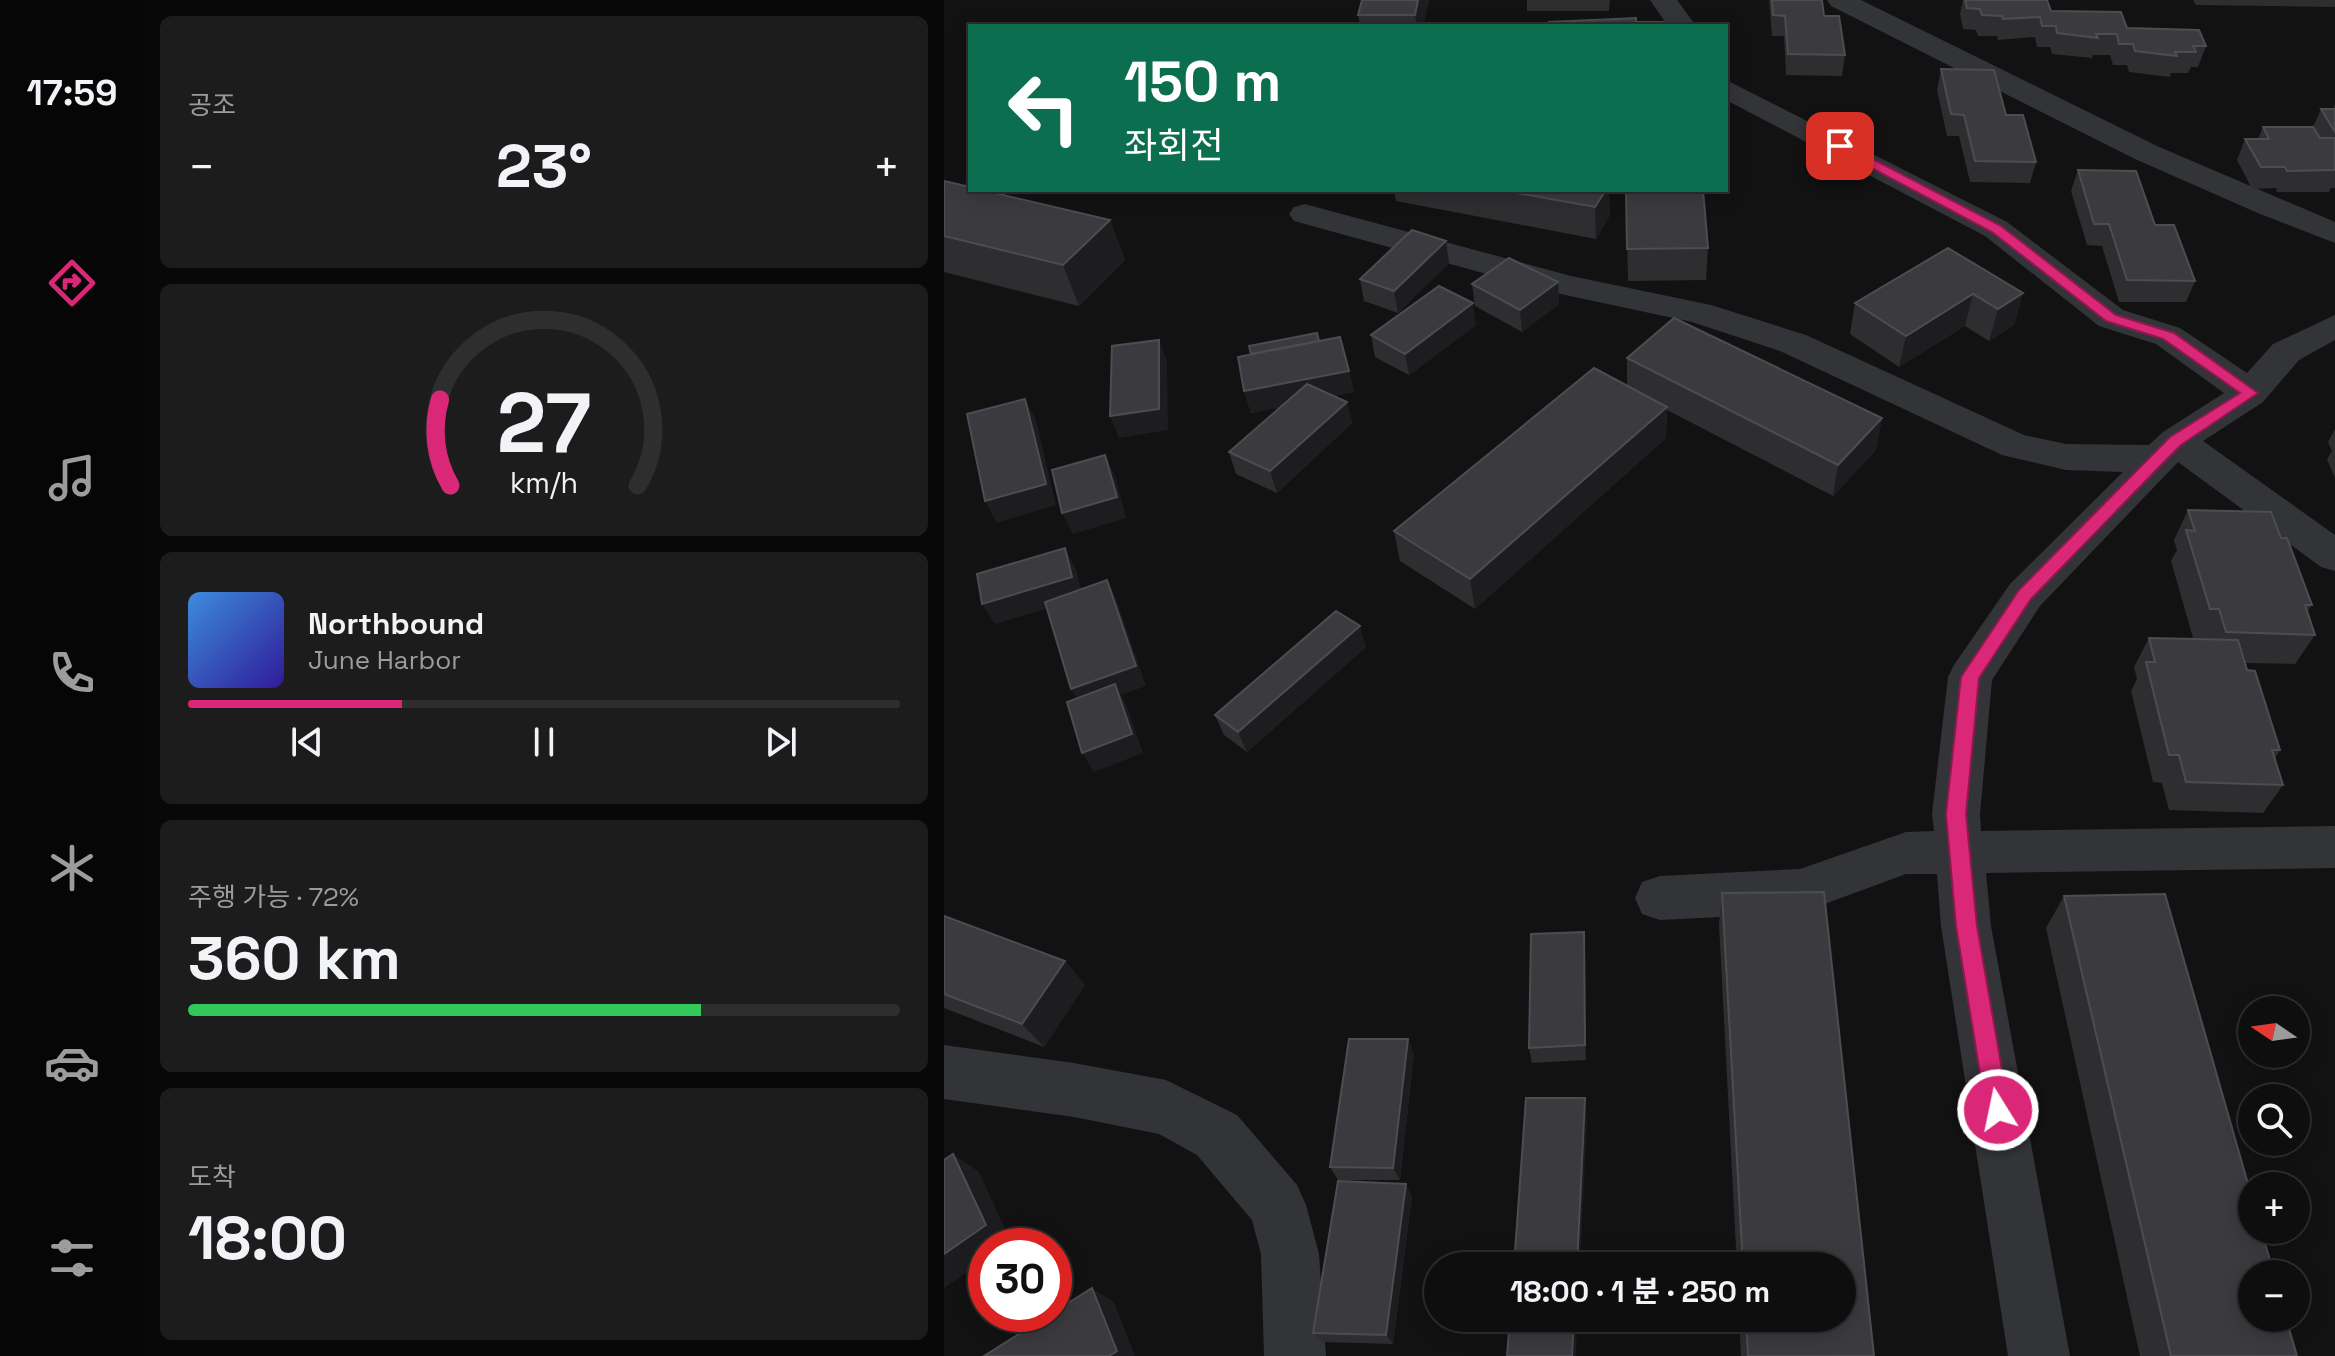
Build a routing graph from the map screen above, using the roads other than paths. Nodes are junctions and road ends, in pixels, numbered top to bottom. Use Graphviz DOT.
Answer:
graph roads {
  1 [pos="1663,0"];
  2 [pos="1840,0"];
  3 [pos="1681,24"];
  4 [pos="1728,90"];
  5 [pos="1305,214"];
  6 [pos="2335,233"];
  7 [pos="2335,326"];
  8 [pos="2250,393"];
  9 [pos="2167,450"];
  10 [pos="2335,556"];
  11 [pos="2335,847"];
  12 [pos="1959,850"];
  13 [pos="1660,898"];
  14 [pos="944,1072"];
  15 [pos="1295,1356"];
  16 [pos="2039,1356"];
  1 -- 3 [label="street"];
  2 -- 6 [label="street"];
  4 -- 8 [label="street"];
  5 -- 9 [label="street"];
  7 -- 8 [label="street"];
  8 -- 9 [label="street"];
  9 -- 10 [label="street"];
  9 -- 12 [label="street"];
  11 -- 12 [label="street"];
  12 -- 13 [label="street"];
  12 -- 16 [label="street"];
  14 -- 15 [label="street"];
}
